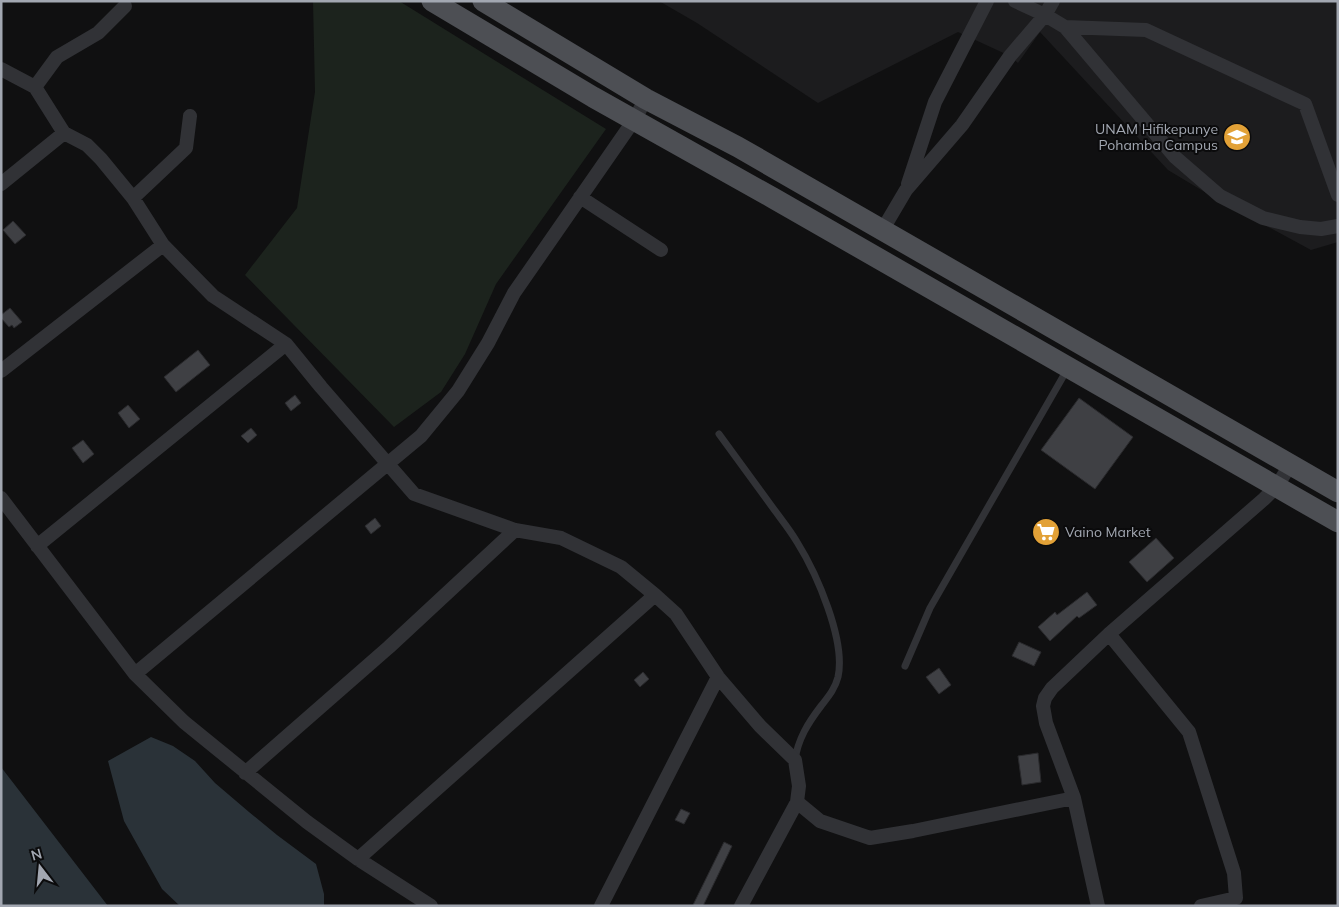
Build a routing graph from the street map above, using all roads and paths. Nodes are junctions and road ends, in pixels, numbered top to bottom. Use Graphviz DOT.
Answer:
graph roads {
  1 [pos="432,1"];
  2 [pos="483,1"];
  3 [pos="987,1"];
  4 [pos="1015,1"];
  5 [pos="1053,1"];
  6 [pos="125,6"];
  7 [pos="1045,15"];
  8 [pos="1065,27"];
  9 [pos="1,69"];
  10 [pos="35,87"];
  11 [pos="646,99"];
  12 [pos="190,116"];
  13 [pos="634,120"];
  14 [pos="64,133"];
  15 [pos="1,184"];
  16 [pos="906,190"];
  17 [pos="1338,195"];
  18 [pos="580,196"];
  19 [pos="134,198"];
  20 [pos="1338,226"];
  21 [pos="882,229"];
  22 [pos="163,245"];
  23 [pos="661,250"];
  24 [pos="867,253"];
  25 [pos="286,344"];
  26 [pos="1069,368"];
  27 [pos="1,371"];
  28 [pos="719,434"];
  29 [pos="388,464"];
  30 [pos="1290,465"];
  31 [pos="1277,486"];
  32 [pos="1338,492"];
  33 [pos="1,498"];
  34 [pos="1338,522"];
  35 [pos="514,530"];
  36 [pos="37,546"];
  37 [pos="655,595"];
  38 [pos="1109,634"];
  39 [pos="905,666"];
  40 [pos="135,674"];
  41 [pos="718,677"];
  42 [pos="795,760"];
  43 [pos="245,773"];
  44 [pos="1074,798"];
  45 [pos="797,802"];
  46 [pos="358,859"];
  47 [pos="431,906"];
  48 [pos="601,906"];
  49 [pos="741,906"];
  50 [pos="1098,906"];
  51 [pos="1201,906"];
  1 -- 13 [label="main road"];
  2 -- 11 [label="main road"];
  3 -- 16 [label="street"];
  4 -- 7 [label="street"];
  5 -- 7 [label="street"];
  6 -- 10 [label="street"];
  7 -- 8 [label="street"];
  7 -- 16 [label="street"];
  8 -- 17 [label="street"];
  8 -- 20 [label="street"];
  9 -- 10 [label="street"];
  10 -- 14 [label="street"];
  11 -- 13 [label="street"];
  11 -- 21 [label="main road"];
  12 -- 19 [label="street"];
  13 -- 18 [label="street"];
  13 -- 24 [label="main road"];
  14 -- 15 [label="street"];
  14 -- 19 [label="street"];
  16 -- 21 [label="street"];
  18 -- 23 [label="street"];
  18 -- 29 [label="street"];
  19 -- 22 [label="street"];
  21 -- 24 [label="main road"];
  21 -- 30 [label="main road"];
  22 -- 25 [label="street"];
  22 -- 27 [label="street"];
  24 -- 26 [label="main road"];
  25 -- 29 [label="street"];
  25 -- 36 [label="street"];
  26 -- 31 [label="main road"];
  26 -- 39 [label="lane"];
  28 -- 42 [label="lane"];
  29 -- 35 [label="street"];
  29 -- 40 [label="street"];
  30 -- 31 [label="street"];
  30 -- 32 [label="main road"];
  31 -- 34 [label="main road"];
  31 -- 38 [label="street"];
  33 -- 36 [label="street"];
  35 -- 37 [label="street"];
  35 -- 43 [label="street"];
  36 -- 40 [label="street"];
  37 -- 41 [label="street"];
  37 -- 46 [label="street"];
  38 -- 44 [label="street"];
  38 -- 51 [label="street"];
  40 -- 43 [label="street"];
  41 -- 42 [label="street"];
  41 -- 48 [label="street"];
  42 -- 45 [label="street"];
  43 -- 46 [label="street"];
  44 -- 45 [label="street"];
  44 -- 50 [label="street"];
  45 -- 49 [label="street"];
  46 -- 47 [label="street"];
}
